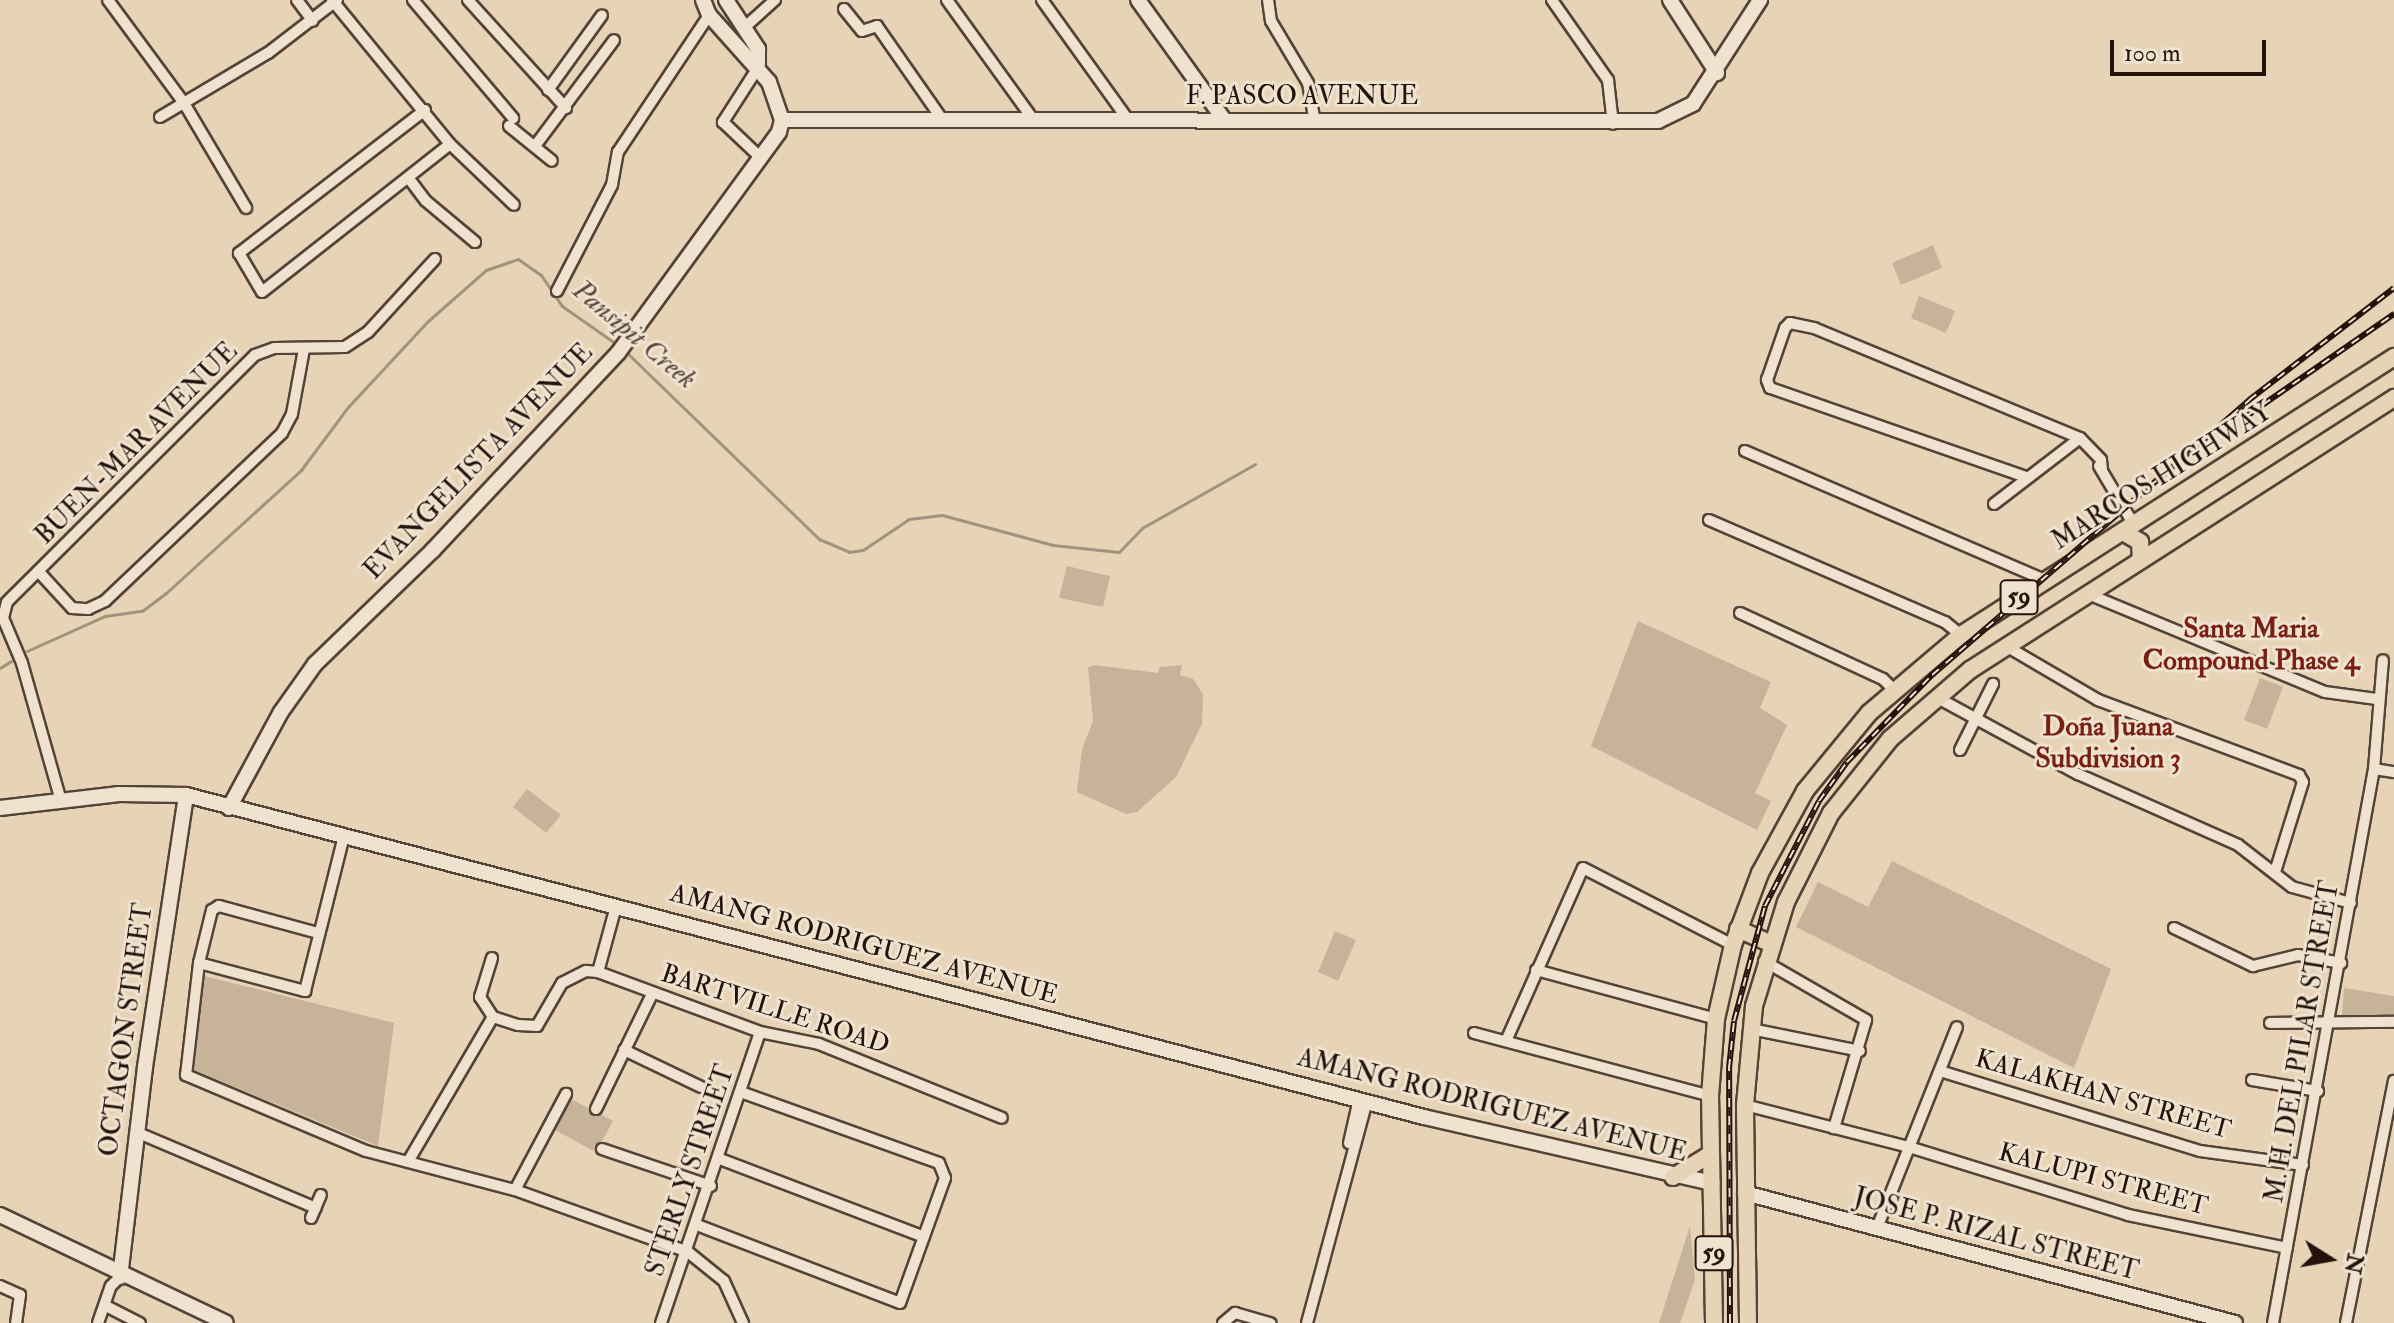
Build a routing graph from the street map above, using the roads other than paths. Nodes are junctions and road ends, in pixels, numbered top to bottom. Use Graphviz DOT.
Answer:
graph roads {
  1 [pos="108,0"];
  2 [pos="297,0"];
  3 [pos="413,0"];
  4 [pos="468,0"];
  5 [pos="703,0"];
  6 [pos="726,0"];
  7 [pos="775,0"];
  8 [pos="947,0"];
  9 [pos="1042,0"];
  10 [pos="1138,0"];
  11 [pos="1268,0"];
  12 [pos="1552,0"];
  13 [pos="1670,0"];
  14 [pos="1760,0"];
  15 [pos="334,1"];
  16 [pos="844,9"];
  17 [pos="602,15"];
  18 [pos="709,15"];
  19 [pos="313,21"];
  20 [pos="746,26"];
  21 [pos="614,40"];
  22 [pos="759,65"];
  23 [pos="1717,73"];
  24 [pos="548,90"];
  25 [pos="184,103"];
  26 [pos="566,108"];
  27 [pos="425,110"];
  28 [pos="160,117"];
  29 [pos="782,120"];
  30 [pos="1129,121"];
  31 [pos="1225,121"];
  32 [pos="1035,122"];
  33 [pos="1315,122"];
  34 [pos="945,123"];
  35 [pos="1613,124"];
  36 [pos="450,144"];
  37 [pos="535,146"];
  38 [pos="760,157"];
  39 [pos="552,161"];
  40 [pos="410,180"];
  41 [pos="514,205"];
  42 [pos="246,208"];
  43 [pos="475,242"];
  44 [pos="435,259"];
  45 [pos="557,291"];
  46 [pos="304,349"];
  47 [pos="2394,357"];
  48 [pos="2394,398"];
  49 [pos="2080,438"];
  50 [pos="1745,451"];
  51 [pos="2026,477"];
  52 [pos="1994,504"];
  53 [pos="1709,520"];
  54 [pos="2133,526"];
  55 [pos="2158,549"];
  56 [pos="2141,560"];
  57 [pos="39,572"];
  58 [pos="2044,580"];
  59 [pos="2088,594"];
  60 [pos="1740,613"];
  61 [pos="1961,635"];
  62 [pos="2006,646"];
  63 [pos="2383,660"];
  64 [pos="1993,684"];
  65 [pos="1893,689"];
  66 [pos="1936,697"];
  67 [pos="2377,699"];
  68 [pos="1974,720"];
  69 [pos="1960,750"];
  70 [pos="2374,769"];
  71 [pos="2394,772"];
  72 [pos="186,795"];
  73 [pos="61,801"];
  74 [pos="0,808"];
  75 [pos="229,808"];
  76 [pos="344,836"];
  77 [pos="2275,872"];
  78 [pos="2351,903"];
  79 [pos="616,906"];
  80 [pos="2174,928"];
  81 [pos="318,933"];
  82 [pos="1736,937"];
  83 [pos="1770,943"];
  84 [pos="492,958"];
  85 [pos="1764,961"];
  86 [pos="199,963"];
  87 [pos="2341,963"];
  88 [pos="1536,970"];
  89 [pos="598,972"];
  90 [pos="652,994"];
  91 [pos="493,1017"];
  92 [pos="1716,1019"];
  93 [pos="2332,1022"];
  94 [pos="2394,1022"];
  95 [pos="2270,1023"];
  96 [pos="1957,1027"];
  97 [pos="1751,1029"];
  98 [pos="760,1032"];
  99 [pos="1474,1033"];
  100 [pos="1506,1041"];
  101 [pos="624,1050"];
  102 [pos="1860,1051"];
  103 [pos="1940,1071"];
  104 [pos="2252,1080"];
  105 [pos="2394,1081"];
  106 [pos="701,1087"];
  107 [pos="2318,1091"];
  108 [pos="741,1092"];
  109 [pos="566,1094"];
  110 [pos="1710,1096"];
  111 [pos="1363,1100"];
  112 [pos="1745,1105"];
  113 [pos="596,1109"];
  114 [pos="1002,1118"];
  115 [pos="1834,1128"];
  116 [pos="136,1132"];
  117 [pos="1909,1147"];
  118 [pos="602,1149"];
  119 [pos="1711,1154"];
  120 [pos="720,1159"];
  121 [pos="409,1160"];
  122 [pos="2303,1165"];
  123 [pos="1673,1177"];
  124 [pos="1713,1183"];
  125 [pos="711,1186"];
  126 [pos="515,1190"];
  127 [pos="1745,1193"];
  128 [pos="321,1195"];
  129 [pos="0,1215"];
  130 [pos="697,1225"];
  131 [pos="1877,1228"];
  132 [pos="924,1237"];
  133 [pos="2287,1248"];
  134 [pos="688,1252"];
  135 [pos="121,1274"];
  136 [pos="0,1286"];
  137 [pos="108,1301"];
  138 [pos="2196,1318"];
  139 [pos="1224,1322"];
  140 [pos="16,1323"];
  141 [pos="98,1323"];
  142 [pos="140,1323"];
  143 [pos="226,1323"];
  144 [pos="661,1323"];
  145 [pos="743,1323"];
  146 [pos="1271,1323"];
  147 [pos="1307,1323"];
  148 [pos="1714,1323"];
  149 [pos="1748,1323"];
  150 [pos="2235,1323"];
  151 [pos="2273,1323"];
  152 [pos="2346,1323"];
  1 -- 25 [label="street"];
  2 -- 19 [label="street"];
  3 -- 37 [label="street"];
  4 -- 24 [label="street"];
  5 -- 18 [label="street"];
  6 -- 20 [label="street"];
  7 -- 20 [label="street"];
  8 -- 32 [label="street"];
  9 -- 30 [label="street"];
  10 -- 31 [label="street"];
  11 -- 33 [label="street"];
  12 -- 35 [label="street"];
  13 -- 23 [label="street"];
  14 -- 23 [label="street, F. PASCO AVENUE"];
  15 -- 19 [label="street"];
  15 -- 27 [label="street"];
  16 -- 34 [label="street"];
  17 -- 24 [label="street"];
  18 -- 22 [label="street"];
  18 -- 45 [label="street"];
  19 -- 25 [label="street"];
  20 -- 22 [label="street"];
  21 -- 26 [label="street"];
  22 -- 29 [label="street"];
  22 -- 38 [label="street"];
  23 -- 35 [label="street, F. PASCO AVENUE"];
  24 -- 26 [label="street"];
  25 -- 28 [label="street"];
  25 -- 42 [label="street"];
  26 -- 37 [label="street"];
  27 -- 36 [label="street"];
  27 -- 40 [label="street"];
  29 -- 34 [label="street, F. PASCO AVENUE"];
  29 -- 38 [label="street, EVANGELISTA AVENUE"];
  30 -- 31 [label="street, F. PASCO AVENUE"];
  30 -- 32 [label="street, F. PASCO AVENUE"];
  31 -- 33 [label="street, F. PASCO AVENUE"];
  32 -- 34 [label="street, F. PASCO AVENUE"];
  33 -- 35 [label="street, F. PASCO AVENUE"];
  36 -- 40 [label="street"];
  36 -- 41 [label="street"];
  37 -- 39 [label="street"];
  38 -- 75 [label="street, EVANGELISTA AVENUE"];
  40 -- 43 [label="street"];
  44 -- 46 [label="street, BUEN-MAR AVENUE"];
  46 -- 57 [label="street, BUEN-MAR AVENUE"];
  46 -- 57 [label="street"];
  47 -- 54 [label="main road, MARCOS HIGHWAY / 59"];
  48 -- 55 [label="main road, 59"];
  49 -- 51 [label="street"];
  49 -- 51 [label="street"];
  49 -- 54 [label="street"];
  50 -- 58 [label="street"];
  51 -- 52 [label="street"];
  53 -- 61 [label="street"];
  54 -- 55 [label="main road"];
  54 -- 56 [label="main road"];
  54 -- 58 [label="main road, MARCOS HIGHWAY / 59"];
  55 -- 56 [label="main road, 59"];
  56 -- 59 [label="main road, 59"];
  57 -- 73 [label="street, BUEN-MAR AVENUE"];
  58 -- 61 [label="main road, MARCOS HIGHWAY / 59"];
  59 -- 62 [label="main road, 59"];
  59 -- 67 [label="street"];
  60 -- 65 [label="street"];
  61 -- 65 [label="main road, MARCOS HIGHWAY / 59"];
  62 -- 66 [label="main road, 59"];
  62 -- 77 [label="street"];
  63 -- 67 [label="street, M. H. DEL PILAR STREET"];
  64 -- 68 [label="street"];
  65 -- 82 [label="main road, MARCOS HIGHWAY / 59"];
  66 -- 68 [label="street"];
  66 -- 83 [label="main road, 59"];
  67 -- 70 [label="street, M. H. DEL PILAR STREET"];
  68 -- 69 [label="street"];
  68 -- 77 [label="street"];
  70 -- 71 [label="street"];
  70 -- 78 [label="street, M. H. DEL PILAR STREET"];
  72 -- 73 [label="street, AMANG RODRIGUEZ AVENUE"];
  72 -- 75 [label="street, AMANG RODRIGUEZ AVENUE"];
  72 -- 116 [label="street, OCTAGON STREET"];
  73 -- 74 [label="street, AMANG RODRIGUEZ AVENUE"];
  75 -- 76 [label="street, AMANG RODRIGUEZ AVENUE"];
  76 -- 79 [label="street, AMANG RODRIGUEZ AVENUE"];
  76 -- 81 [label="street"];
  77 -- 78 [label="street"];
  78 -- 87 [label="street, M. H. DEL PILAR STREET"];
  79 -- 89 [label="street"];
  79 -- 111 [label="street, AMANG RODRIGUEZ AVENUE"];
  80 -- 87 [label="street"];
  81 -- 86 [label="street"];
  81 -- 86 [label="street"];
  82 -- 83 [label="main road"];
  82 -- 88 [label="street"];
  82 -- 92 [label="main road, MARCOS HIGHWAY / 59"];
  83 -- 85 [label="main road, 59"];
  84 -- 91 [label="street"];
  85 -- 97 [label="main road, 59"];
  85 -- 102 [label="street"];
  86 -- 121 [label="street"];
  87 -- 93 [label="street, M. H. DEL PILAR STREET"];
  88 -- 92 [label="street"];
  88 -- 100 [label="street"];
  89 -- 90 [label="street, BARTVILLE ROAD"];
  89 -- 91 [label="street"];
  90 -- 98 [label="street, BARTVILLE ROAD"];
  90 -- 101 [label="street"];
  91 -- 121 [label="street"];
  92 -- 110 [label="main road, MARCOS HIGHWAY / 59"];
  93 -- 94 [label="street"];
  93 -- 95 [label="street"];
  93 -- 107 [label="street, M. H. DEL PILAR STREET"];
  96 -- 103 [label="street"];
  97 -- 102 [label="street"];
  97 -- 112 [label="main road, 59"];
  98 -- 108 [label="street, STERLY STREET"];
  98 -- 114 [label="street, BARTVILLE ROAD"];
  99 -- 100 [label="street"];
  100 -- 110 [label="street"];
  101 -- 106 [label="street"];
  101 -- 113 [label="street"];
  102 -- 115 [label="street"];
  103 -- 117 [label="street"];
  103 -- 122 [label="street, KALAKHAN STREET"];
  104 -- 107 [label="street"];
  105 -- 152 [label="street"];
  107 -- 122 [label="street, M. H. DEL PILAR STREET"];
  108 -- 120 [label="street, STERLY STREET"];
  108 -- 132 [label="street"];
  109 -- 126 [label="street"];
  110 -- 119 [label="main road, MARCOS HIGHWAY / 59"];
  111 -- 123 [label="street, AMANG RODRIGUEZ AVENUE"];
  111 -- 147 [label="street"];
  112 -- 115 [label="street, KALUPI STREET"];
  112 -- 127 [label="main road, 59"];
  115 -- 117 [label="street, KALUPI STREET"];
  116 -- 128 [label="street"];
  116 -- 135 [label="street, OCTAGON STREET"];
  117 -- 131 [label="street"];
  117 -- 133 [label="street, KALUPI STREET"];
  118 -- 125 [label="street"];
  119 -- 123 [label="main road"];
  119 -- 124 [label="main road, MARCOS HIGHWAY / 59"];
  120 -- 125 [label="street, STERLY STREET"];
  120 -- 132 [label="street"];
  121 -- 126 [label="street"];
  122 -- 133 [label="street, M. H. DEL PILAR STREET"];
  123 -- 124 [label="street, AMANG RODRIGUEZ AVENUE"];
  124 -- 148 [label="main road, MARCOS HIGHWAY / 59"];
  125 -- 130 [label="street, STERLY STREET"];
  126 -- 134 [label="street"];
  127 -- 131 [label="street, JOSE P. RIZAL STREET"];
  127 -- 149 [label="main road, 59"];
  129 -- 135 [label="street"];
  130 -- 132 [label="street"];
  130 -- 134 [label="street, STERLY STREET"];
  131 -- 138 [label="street, JOSE P. RIZAL STREET"];
  133 -- 151 [label="street, M. H. DEL PILAR STREET"];
  134 -- 144 [label="street, STERLY STREET"];
  134 -- 145 [label="street"];
  135 -- 137 [label="street"];
  135 -- 143 [label="street"];
  136 -- 140 [label="street"];
  137 -- 141 [label="street"];
  137 -- 142 [label="street"];
  138 -- 150 [label="street, JOSE P. RIZAL STREET"];
  139 -- 146 [label="street"];
}
